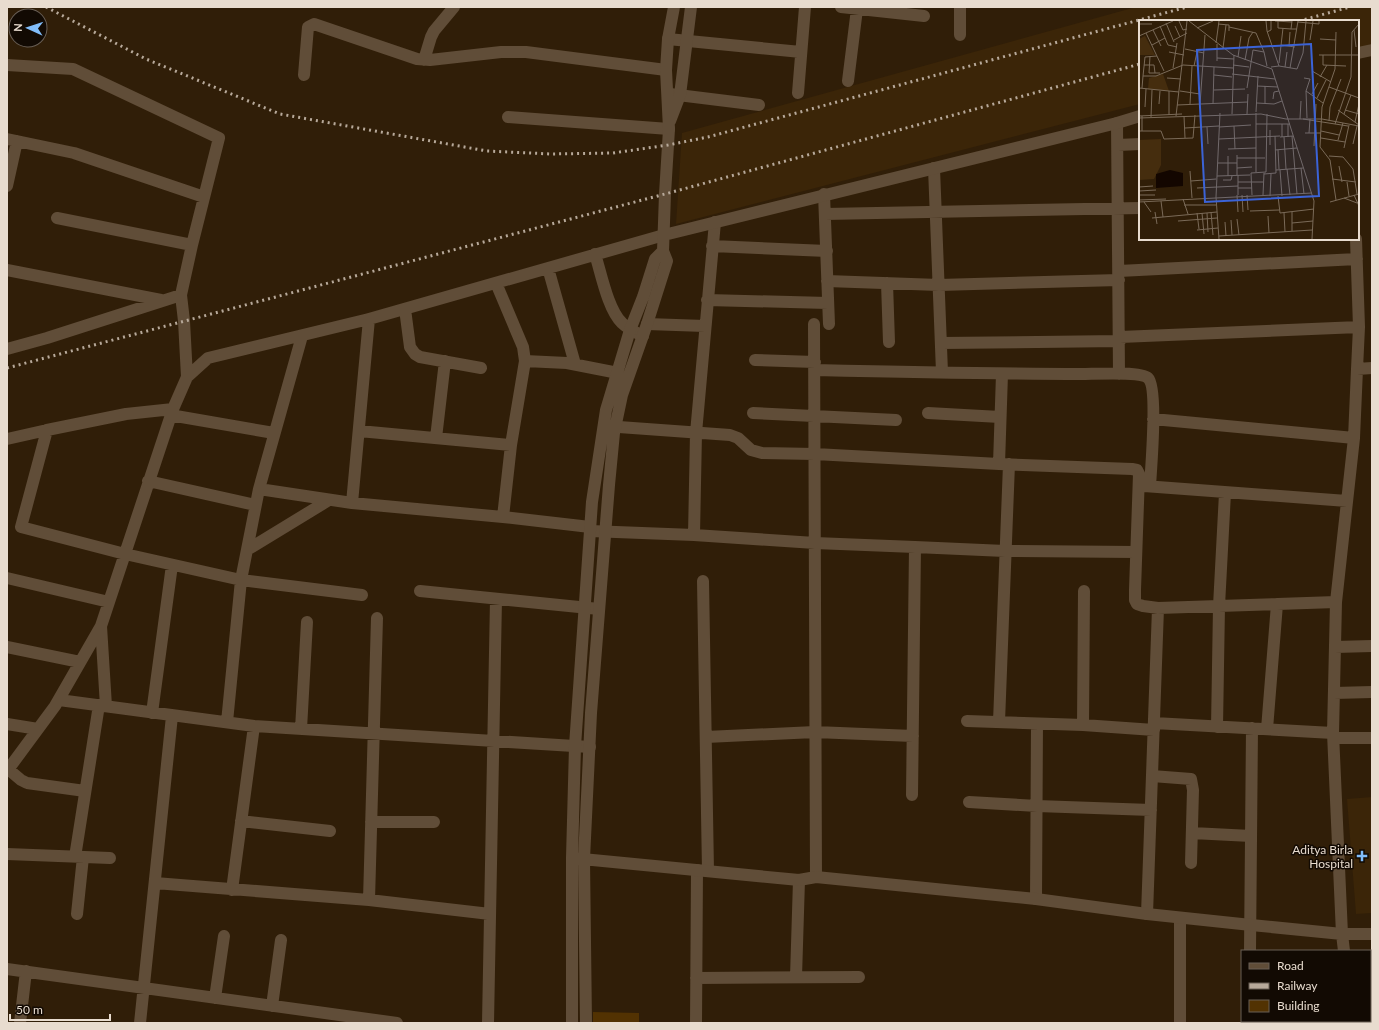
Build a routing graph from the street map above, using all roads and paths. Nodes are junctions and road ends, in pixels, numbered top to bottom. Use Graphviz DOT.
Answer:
graph roads {
  1 [pos="453,7"];
  2 [pos="674,7"];
  3 [pos="691,7"];
  4 [pos="805,7"];
  5 [pos="841,7"];
  6 [pos="960,7"];
  7 [pos="856,9"];
  8 [pos="924,16"];
  9 [pos="960,35"];
  10 [pos="668,39"];
  11 [pos="687,41"];
  12 [pos="1372,50"];
  13 [pos="801,52"];
  14 [pos="1359,53"];
  15 [pos="424,60"];
  16 [pos="7,65"];
  17 [pos="666,70"];
  18 [pos="304,75"];
  19 [pos="848,81"];
  20 [pos="798,93"];
  21 [pos="666,94"];
  22 [pos="680,96"];
  23 [pos="759,105"];
  24 [pos="1139,116"];
  25 [pos="508,117"];
  26 [pos="1117,123"];
  27 [pos="669,126"];
  28 [pos="12,140"];
  29 [pos="1139,144"];
  30 [pos="1118,145"];
  31 [pos="934,168"];
  32 [pos="7,186"];
  33 [pos="824,194"];
  34 [pos="204,197"];
  35 [pos="1139,208"];
  36 [pos="1118,210"];
  37 [pos="936,213"];
  38 [pos="825,214"];
  39 [pos="57,218"];
  40 [pos="715,222"];
  41 [pos="664,234"];
  42 [pos="1356,240"];
  43 [pos="192,245"];
  44 [pos="712,246"];
  45 [pos="663,251"];
  46 [pos="826,251"];
  47 [pos="595,254"];
  48 [pos="1357,259"];
  49 [pos="548,268"];
  50 [pos="7,270"];
  51 [pos="1119,276"];
  52 [pos="827,281"];
  53 [pos="496,283"];
  54 [pos="887,283"];
  55 [pos="939,285"];
  56 [pos="181,295"];
  57 [pos="707,300"];
  58 [pos="163,301"];
  59 [pos="828,303"];
  60 [pos="405,309"];
  61 [pos="369,319"];
  62 [pos="647,324"];
  63 [pos="814,324"];
  64 [pos="829,324"];
  65 [pos="705,326"];
  66 [pos="1359,327"];
  67 [pos="630,330"];
  68 [pos="302,336"];
  69 [pos="643,336"];
  70 [pos="1120,339"];
  71 [pos="889,342"];
  72 [pos="941,342"];
  73 [pos="7,349"];
  74 [pos="755,360"];
  75 [pos="445,361"];
  76 [pos="525,361"];
  77 [pos="575,364"];
  78 [pos="815,366"];
  79 [pos="481,368"];
  80 [pos="1357,368"];
  81 [pos="1372,368"];
  82 [pos="942,372"];
  83 [pos="618,373"];
  84 [pos="1002,374"];
  85 [pos="1120,374"];
  86 [pos="187,376"];
  87 [pos="171,412"];
  88 [pos="753,413"];
  89 [pos="928,413"];
  90 [pos="815,415"];
  91 [pos="1000,417"];
  92 [pos="1153,419"];
  93 [pos="896,420"];
  94 [pos="609,427"];
  95 [pos="47,430"];
  96 [pos="359,431"];
  97 [pos="274,433"];
  98 [pos="696,433"];
  99 [pos="436,438"];
  100 [pos="1354,438"];
  101 [pos="7,439"];
  102 [pos="511,445"];
  103 [pos="815,454"];
  104 [pos="1004,464"];
  105 [pos="148,481"];
  106 [pos="1144,486"];
  107 [pos="259,489"];
  108 [pos="1225,492"];
  109 [pos="329,500"];
  110 [pos="1347,501"];
  111 [pos="352,503"];
  112 [pos="255,505"];
  113 [pos="503,517"];
  114 [pos="590,529"];
  115 [pos="605,532"];
  116 [pos="694,535"];
  117 [pos="815,543"];
  118 [pos="915,548"];
  119 [pos="247,550"];
  120 [pos="1005,551"];
  121 [pos="1136,552"];
  122 [pos="125,554"];
  123 [pos="172,565"];
  124 [pos="7,578"];
  125 [pos="241,580"];
  126 [pos="703,581"];
  127 [pos="1084,590"];
  128 [pos="420,591"];
  129 [pos="362,594"];
  130 [pos="496,599"];
  131 [pos="109,602"];
  132 [pos="1336,602"];
  133 [pos="1277,604"];
  134 [pos="1219,606"];
  135 [pos="584,607"];
  136 [pos="1158,608"];
  137 [pos="599,609"];
  138 [pos="377,618"];
  139 [pos="307,622"];
  140 [pos="101,626"];
  141 [pos="1372,646"];
  142 [pos="7,647"];
  143 [pos="1335,647"];
  144 [pos="80,662"];
  145 [pos="1372,692"];
  146 [pos="1334,693"];
  147 [pos="59,700"];
  148 [pos="103,706"];
  149 [pos="152,713"];
  150 [pos="172,716"];
  151 [pos="967,721"];
  152 [pos="227,722"];
  153 [pos="999,722"];
  154 [pos="7,724"];
  155 [pos="1037,724"];
  156 [pos="1083,725"];
  157 [pos="254,726"];
  158 [pos="1154,727"];
  159 [pos="1217,727"];
  160 [pos="1252,728"];
  161 [pos="38,729"];
  162 [pos="301,729"];
  163 [pos="1267,729"];
  164 [pos="816,732"];
  165 [pos="374,733"];
  166 [pos="913,736"];
  167 [pos="1333,736"];
  168 [pos="706,738"];
  169 [pos="1372,738"];
  170 [pos="493,741"];
  171 [pos="575,746"];
  172 [pos="590,747"];
  173 [pos="8,770"];
  174 [pos="1152,776"];
  175 [pos="85,791"];
  176 [pos="912,795"];
  177 [pos="969,802"];
  178 [pos="1037,806"];
  179 [pos="1151,810"];
  180 [pos="241,821"];
  181 [pos="371,822"];
  182 [pos="434,822"];
  183 [pos="330,831"];
  184 [pos="1192,833"];
  185 [pos="1251,836"];
  186 [pos="7,854"];
  187 [pos="79,857"];
  188 [pos="110,858"];
  189 [pos="572,858"];
  190 [pos="584,859"];
  191 [pos="1191,863"];
  192 [pos="703,870"];
  193 [pos="816,877"];
  194 [pos="799,880"];
  195 [pos="155,883"];
  196 [pos="232,890"];
  197 [pos="369,900"];
  198 [pos="1036,900"];
  199 [pos="77,914"];
  200 [pos="490,914"];
  201 [pos="1147,914"];
  202 [pos="1180,918"];
  203 [pos="1251,925"];
  204 [pos="1342,934"];
  205 [pos="1372,934"];
  206 [pos="224,936"];
  207 [pos="281,940"];
  208 [pos="1250,950"];
  209 [pos="1344,950"];
  210 [pos="7,969"];
  211 [pos="26,971"];
  212 [pos="796,977"];
  213 [pos="858,977"];
  214 [pos="696,978"];
  215 [pos="143,987"];
  216 [pos="572,994"];
  217 [pos="585,995"];
  218 [pos="216,998"];
  219 [pos="272,1006"];
  220 [pos="20,1023"];
  221 [pos="140,1023"];
  222 [pos="396,1023"];
  223 [pos="488,1023"];
  224 [pos="572,1023"];
  225 [pos="586,1023"];
  226 [pos="696,1023"];
  227 [pos="1180,1023"];
  1 -- 15 [label="street"];
  2 -- 10 [label="street"];
  3 -- 11 [label="street"];
  4 -- 13 [label="street"];
  5 -- 7 [label="street"];
  6 -- 9 [label="street"];
  7 -- 8 [label="street"];
  7 -- 19 [label="street"];
  10 -- 11 [label="street"];
  10 -- 17 [label="street"];
  11 -- 13 [label="street"];
  11 -- 22 [label="street"];
  12 -- 14 [label="street"];
  13 -- 20 [label="street"];
  15 -- 17 [label="street"];
  15 -- 18 [label="street"];
  16 -- 34 [label="street"];
  17 -- 21 [label="street"];
  21 -- 22 [label="street"];
  21 -- 27 [label="street"];
  22 -- 23 [label="street"];
  22 -- 27 [label="street"];
  24 -- 26 [label="street"];
  25 -- 27 [label="street"];
  26 -- 30 [label="street"];
  26 -- 31 [label="street"];
  27 -- 41 [label="street"];
  28 -- 32 [label="street"];
  28 -- 34 [label="street"];
  29 -- 30 [label="street"];
  30 -- 36 [label="street"];
  31 -- 33 [label="street"];
  31 -- 37 [label="street"];
  33 -- 38 [label="street"];
  33 -- 40 [label="street"];
  34 -- 43 [label="street"];
  35 -- 36 [label="street"];
  36 -- 37 [label="street"];
  36 -- 51 [label="street"];
  37 -- 38 [label="street"];
  37 -- 55 [label="street"];
  38 -- 46 [label="street"];
  39 -- 43 [label="street"];
  40 -- 41 [label="street"];
  40 -- 44 [label="street"];
  41 -- 45 [label="street"];
  41 -- 47 [label="street"];
  42 -- 48 [label="street"];
  43 -- 56 [label="street"];
  44 -- 46 [label="street"];
  44 -- 57 [label="street"];
  45 -- 62 [label="street"];
  45 -- 67 [label="street"];
  46 -- 52 [label="street"];
  47 -- 49 [label="street"];
  47 -- 67 [label="street"];
  48 -- 51 [label="street"];
  48 -- 66 [label="street"];
  49 -- 53 [label="street"];
  49 -- 77 [label="street"];
  50 -- 58 [label="street"];
  51 -- 55 [label="street"];
  51 -- 70 [label="street"];
  52 -- 54 [label="street"];
  52 -- 59 [label="street"];
  53 -- 60 [label="street"];
  53 -- 76 [label="street"];
  54 -- 55 [label="street"];
  54 -- 71 [label="street"];
  55 -- 72 [label="street"];
  56 -- 58 [label="street"];
  56 -- 86 [label="street"];
  57 -- 59 [label="street"];
  57 -- 65 [label="street"];
  58 -- 73 [label="street"];
  59 -- 64 [label="street"];
  60 -- 61 [label="street"];
  60 -- 75 [label="street"];
  61 -- 68 [label="street"];
  61 -- 96 [label="street"];
  62 -- 65 [label="street"];
  62 -- 69 [label="street"];
  63 -- 78 [label="street"];
  65 -- 98 [label="street"];
  66 -- 70 [label="street"];
  66 -- 80 [label="street"];
  67 -- 69 [label="street"];
  67 -- 83 [label="street"];
  68 -- 86 [label="street"];
  68 -- 97 [label="street"];
  69 -- 94 [label="street"];
  70 -- 72 [label="street"];
  70 -- 85 [label="street"];
  72 -- 82 [label="street"];
  74 -- 78 [label="street"];
  75 -- 79 [label="street"];
  75 -- 99 [label="street"];
  76 -- 77 [label="street"];
  76 -- 102 [label="street"];
  77 -- 83 [label="street"];
  78 -- 82 [label="street"];
  78 -- 90 [label="street"];
  80 -- 81 [label="street"];
  80 -- 100 [label="street"];
  82 -- 84 [label="street"];
  83 -- 94 [label="street"];
  84 -- 85 [label="street"];
  84 -- 91 [label="street"];
  85 -- 92 [label="street"];
  86 -- 87 [label="street"];
  87 -- 95 [label="street"];
  87 -- 97 [label="street"];
  87 -- 105 [label="street"];
  88 -- 90 [label="street"];
  89 -- 91 [label="street"];
  90 -- 93 [label="street"];
  90 -- 103 [label="street"];
  91 -- 104 [label="street"];
  92 -- 100 [label="street"];
  92 -- 106 [label="street"];
  94 -- 98 [label="street"];
  94 -- 114 [label="street"];
  94 -- 115 [label="street"];
  95 -- 101 [label="street"];
  95 -- 122 [label="street"];
  96 -- 99 [label="street"];
  96 -- 111 [label="street"];
  97 -- 107 [label="street"];
  98 -- 103 [label="street"];
  98 -- 116 [label="street"];
  99 -- 102 [label="street"];
  100 -- 110 [label="street"];
  102 -- 113 [label="street"];
  103 -- 104 [label="street"];
  103 -- 117 [label="street"];
  104 -- 106 [label="street"];
  104 -- 120 [label="street"];
  105 -- 112 [label="street"];
  105 -- 122 [label="street"];
  106 -- 108 [label="street"];
  106 -- 121 [label="street"];
  107 -- 109 [label="street"];
  107 -- 112 [label="street"];
  108 -- 110 [label="street"];
  108 -- 134 [label="street"];
  109 -- 111 [label="street"];
  109 -- 119 [label="street"];
  110 -- 132 [label="street"];
  111 -- 113 [label="street"];
  112 -- 119 [label="street"];
  113 -- 114 [label="street"];
  114 -- 115 [label="street"];
  114 -- 135 [label="street"];
  115 -- 116 [label="street"];
  115 -- 137 [label="street"];
  116 -- 117 [label="street"];
  117 -- 118 [label="street"];
  117 -- 164 [label="street"];
  118 -- 120 [label="street"];
  118 -- 166 [label="street"];
  119 -- 125 [label="street"];
  120 -- 121 [label="street"];
  120 -- 153 [label="street"];
  121 -- 136 [label="street"];
  122 -- 123 [label="street"];
  122 -- 131 [label="street"];
  123 -- 125 [label="street"];
  123 -- 149 [label="street"];
  124 -- 131 [label="street"];
  125 -- 129 [label="street"];
  125 -- 152 [label="street"];
  126 -- 168 [label="street"];
  127 -- 156 [label="street"];
  128 -- 130 [label="street"];
  130 -- 135 [label="street"];
  130 -- 170 [label="street"];
  131 -- 140 [label="street"];
  132 -- 133 [label="street"];
  132 -- 143 [label="street"];
  133 -- 134 [label="street"];
  133 -- 163 [label="street"];
  134 -- 136 [label="street"];
  134 -- 159 [label="street"];
  135 -- 137 [label="street"];
  135 -- 171 [label="street"];
  136 -- 158 [label="street"];
  137 -- 172 [label="street"];
  138 -- 165 [label="street"];
  139 -- 162 [label="street"];
  140 -- 144 [label="street"];
  140 -- 148 [label="street"];
  141 -- 143 [label="street"];
  142 -- 144 [label="street"];
  143 -- 146 [label="street"];
  144 -- 147 [label="street"];
  145 -- 146 [label="street"];
  146 -- 167 [label="street"];
  147 -- 148 [label="street"];
  147 -- 161 [label="street"];
  148 -- 149 [label="street"];
  148 -- 175 [label="street"];
  149 -- 150 [label="street"];
  150 -- 152 [label="street"];
  150 -- 195 [label="street"];
  151 -- 153 [label="street"];
  152 -- 157 [label="street"];
  153 -- 155 [label="street"];
  154 -- 161 [label="street"];
  155 -- 156 [label="street"];
  155 -- 178 [label="street"];
  156 -- 158 [label="street"];
  157 -- 162 [label="street"];
  157 -- 180 [label="street"];
  158 -- 159 [label="street"];
  158 -- 174 [label="street"];
  159 -- 160 [label="street"];
  160 -- 163 [label="street"];
  160 -- 185 [label="street"];
  161 -- 173 [label="street"];
  162 -- 165 [label="street"];
  163 -- 167 [label="street"];
  164 -- 166 [label="street"];
  164 -- 168 [label="street"];
  164 -- 193 [label="street"];
  165 -- 170 [label="street"];
  165 -- 181 [label="street"];
  166 -- 176 [label="street"];
  167 -- 169 [label="street"];
  167 -- 204 [label="street"];
  168 -- 192 [label="street"];
  170 -- 171 [label="street"];
  170 -- 200 [label="street"];
  171 -- 172 [label="street"];
  171 -- 189 [label="street"];
  172 -- 190 [label="street"];
  173 -- 175 [label="street"];
  174 -- 179 [label="street"];
  174 -- 184 [label="street"];
  175 -- 187 [label="street"];
  177 -- 178 [label="street"];
  178 -- 179 [label="street"];
  178 -- 198 [label="street"];
  179 -- 201 [label="street"];
  180 -- 183 [label="street"];
  180 -- 196 [label="street"];
  181 -- 182 [label="street"];
  181 -- 197 [label="street"];
  184 -- 185 [label="street"];
  184 -- 191 [label="street"];
  185 -- 203 [label="street"];
  186 -- 187 [label="street"];
  187 -- 188 [label="street"];
  187 -- 199 [label="street"];
  189 -- 190 [label="street"];
  189 -- 216 [label="street"];
  190 -- 192 [label="street"];
  190 -- 217 [label="street"];
  192 -- 194 [label="street"];
  192 -- 214 [label="street"];
  193 -- 194 [label="street"];
  193 -- 198 [label="street"];
  194 -- 212 [label="street"];
  195 -- 196 [label="street"];
  195 -- 215 [label="street"];
  196 -- 197 [label="street"];
  197 -- 200 [label="street"];
  198 -- 201 [label="street"];
  200 -- 223 [label="street"];
  201 -- 202 [label="street"];
  202 -- 203 [label="street"];
  202 -- 227 [label="street"];
  203 -- 204 [label="street"];
  203 -- 208 [label="street"];
  204 -- 205 [label="street"];
  204 -- 209 [label="street"];
  206 -- 218 [label="street"];
  207 -- 219 [label="street"];
  210 -- 211 [label="street"];
  211 -- 215 [label="street"];
  211 -- 220 [label="street"];
  212 -- 213 [label="street"];
  212 -- 214 [label="street"];
  214 -- 226 [label="street"];
  215 -- 218 [label="street"];
  215 -- 221 [label="street"];
  216 -- 217 [label="street"];
  216 -- 224 [label="street"];
  217 -- 225 [label="street"];
  218 -- 219 [label="street"];
  219 -- 222 [label="street"];
}
